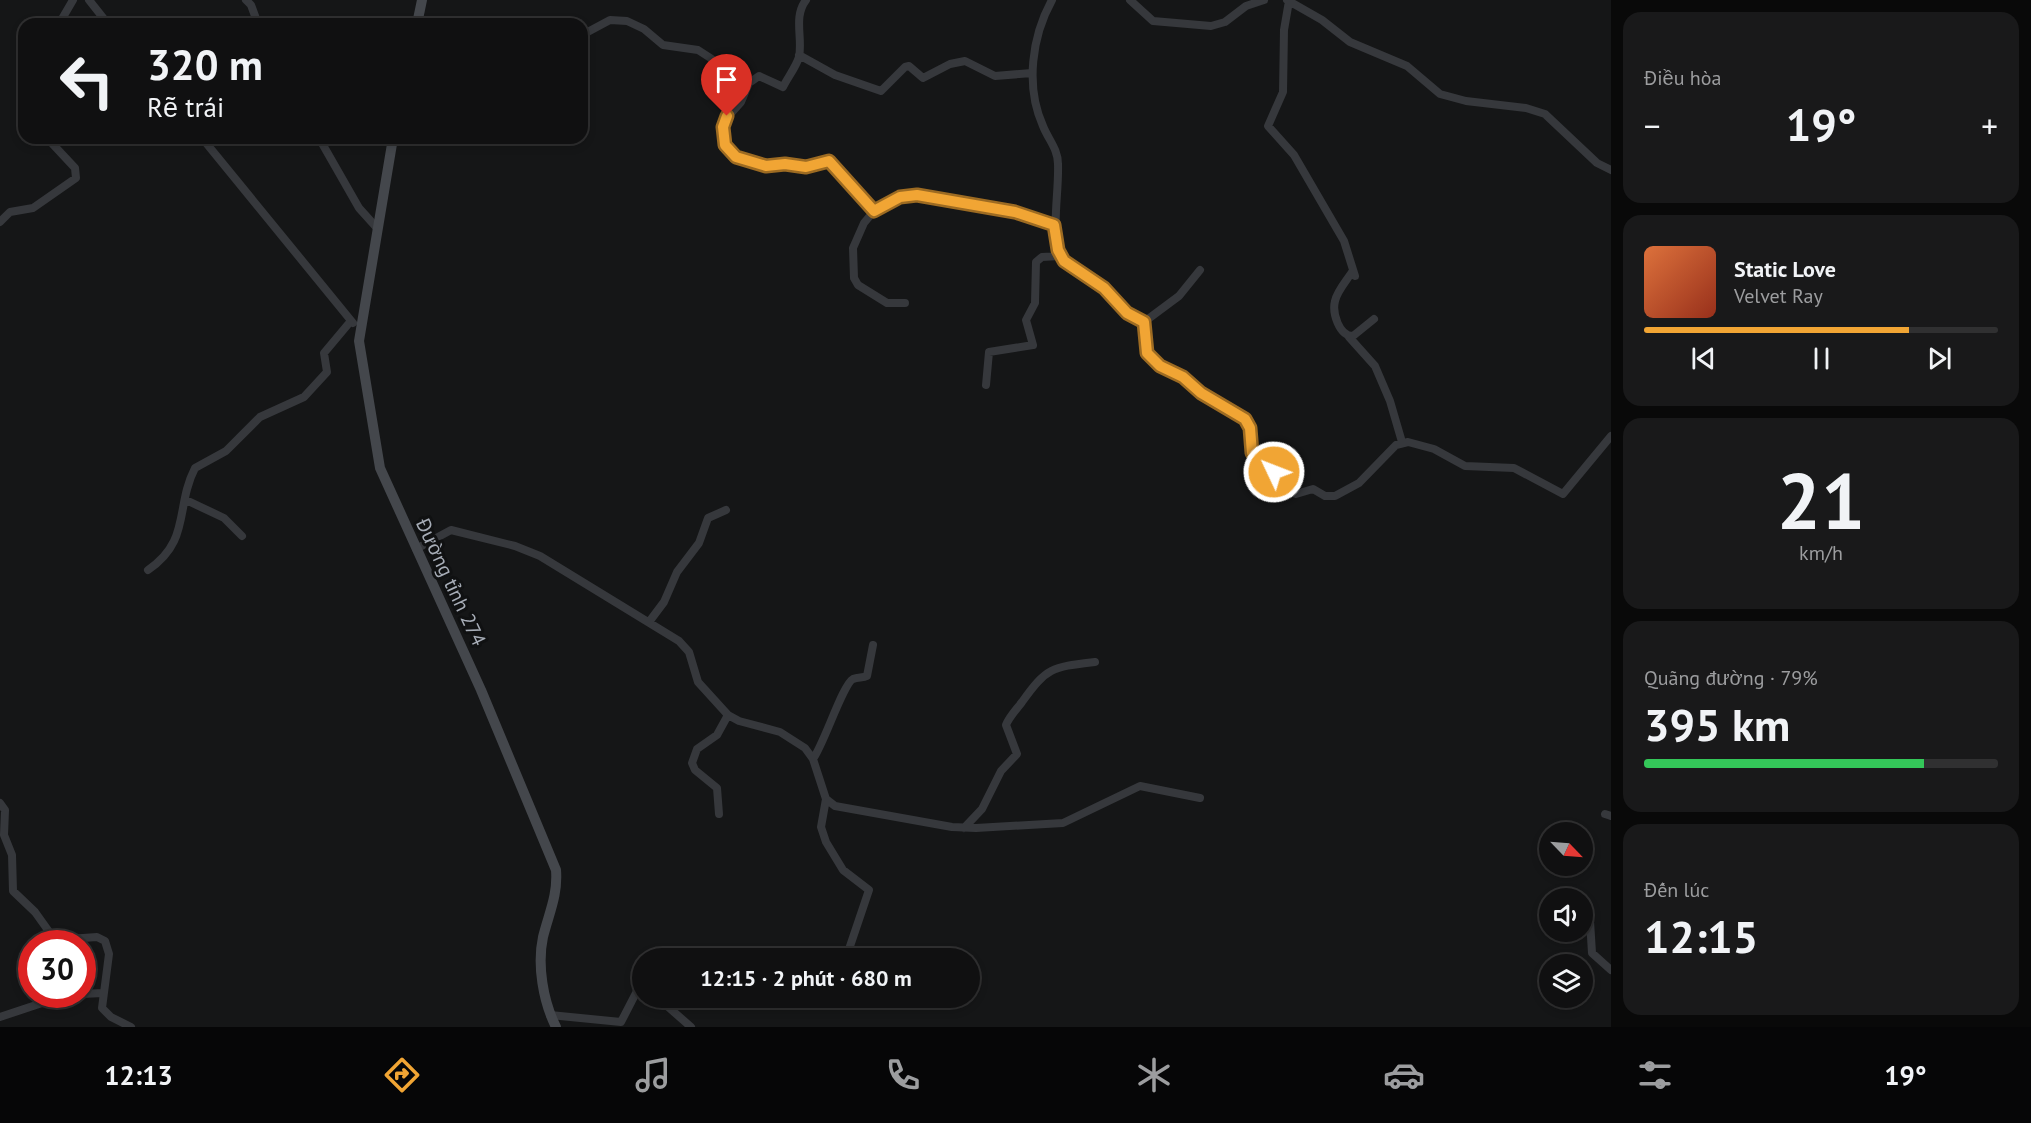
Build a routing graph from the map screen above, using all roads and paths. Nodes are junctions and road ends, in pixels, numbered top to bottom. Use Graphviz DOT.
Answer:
graph roads {
  1 [pos="73,0"];
  2 [pos="89,0"];
  3 [pos="246,0"];
  4 [pos="422,0"];
  5 [pos="806,0"];
  6 [pos="1052,0"];
  7 [pos="1130,0"];
  8 [pos="1264,0"];
  9 [pos="1288,1"];
  10 [pos="62,18"];
  11 [pos="103,18"];
  12 [pos="256,18"];
  13 [pos="418,18"];
  14 [pos="588,32"];
  15 [pos="799,55"];
  16 [pos="1032,73"];
  17 [pos="749,83"];
  18 [pos="53,144"];
  19 [pos="207,144"];
  20 [pos="322,144"];
  21 [pos="392,144"];
  22 [pos="1611,170"];
  23 [pos="874,211"];
  24 [pos="0,222"];
  25 [pos="1054,225"];
  26 [pos="377,228"];
  27 [pos="1060,256"];
  28 [pos="1200,270"];
  29 [pos="905,303"];
  30 [pos="1374,319"];
  31 [pos="356,322"];
  32 [pos="1144,322"];
  33 [pos="1349,337"];
  34 [pos="986,386"];
  35 [pos="1611,436"];
  36 [pos="1402,442"];
  37 [pos="186,500"];
  38 [pos="726,510"];
  39 [pos="242,536"];
  40 [pos="416,549"];
  41 [pos="148,570"];
  42 [pos="649,621"];
  43 [pos="873,645"];
  44 [pos="1095,662"];
  45 [pos="728,715"];
  46 [pos="813,759"];
  47 [pos="1200,798"];
  48 [pos="826,799"];
  49 [pos="0,803"];
  50 [pos="719,814"];
  51 [pos="964,828"];
  52 [pos="1591,942"];
  53 [pos="849,948"];
  54 [pos="1611,970"];
  55 [pos="96,993"];
  56 [pos="103,993"];
  57 [pos="632,1001"];
  58 [pos="27,1008"];
  59 [pos="669,1008"];
  60 [pos="550,1015"];
  61 [pos="0,1017"];
  62 [pos="131,1027"];
  63 [pos="556,1027"];
  64 [pos="691,1027"];
  1 -- 10 [label="street"];
  2 -- 11 [label="street"];
  3 -- 12 [label="street"];
  4 -- 13 [label="main road"];
  5 -- 15 [label="street"];
  6 -- 16 [label="street"];
  7 -- 8 [label="street"];
  9 -- 22 [label="street"];
  9 -- 33 [label="street"];
  14 -- 17 [label="street"];
  15 -- 16 [label="street"];
  15 -- 17 [label="street"];
  16 -- 25 [label="street"];
  17 -- 23 [label="street"];
  18 -- 24 [label="street"];
  19 -- 31 [label="street"];
  20 -- 26 [label="street"];
  21 -- 26 [label="main road, Đường tỉnh 274"];
  23 -- 25 [label="street"];
  23 -- 29 [label="street"];
  25 -- 27 [label="street"];
  26 -- 31 [label="main road, Đường tỉnh 274"];
  27 -- 32 [label="street"];
  27 -- 34 [label="street"];
  28 -- 32 [label="street"];
  30 -- 33 [label="street"];
  31 -- 37 [label="street"];
  31 -- 40 [label="main road, Đường tỉnh 274"];
  32 -- 36 [label="street"];
  33 -- 36 [label="street"];
  35 -- 36 [label="street"];
  37 -- 39 [label="street"];
  37 -- 41 [label="street"];
  38 -- 42 [label="street"];
  40 -- 42 [label="street"];
  40 -- 60 [label="main road, Đường tỉnh 274"];
  42 -- 45 [label="street"];
  43 -- 46 [label="street"];
  44 -- 51 [label="street"];
  45 -- 46 [label="street"];
  45 -- 50 [label="street"];
  46 -- 48 [label="street"];
  47 -- 51 [label="street"];
  48 -- 51 [label="street"];
  48 -- 53 [label="street"];
  49 -- 56 [label="street"];
  52 -- 54 [label="street"];
  55 -- 56 [label="street"];
  56 -- 62 [label="street"];
  57 -- 60 [label="street"];
  58 -- 61 [label="street"];
  59 -- 64 [label="street"];
  60 -- 63 [label="main road, Đường tỉnh 274"];
}
